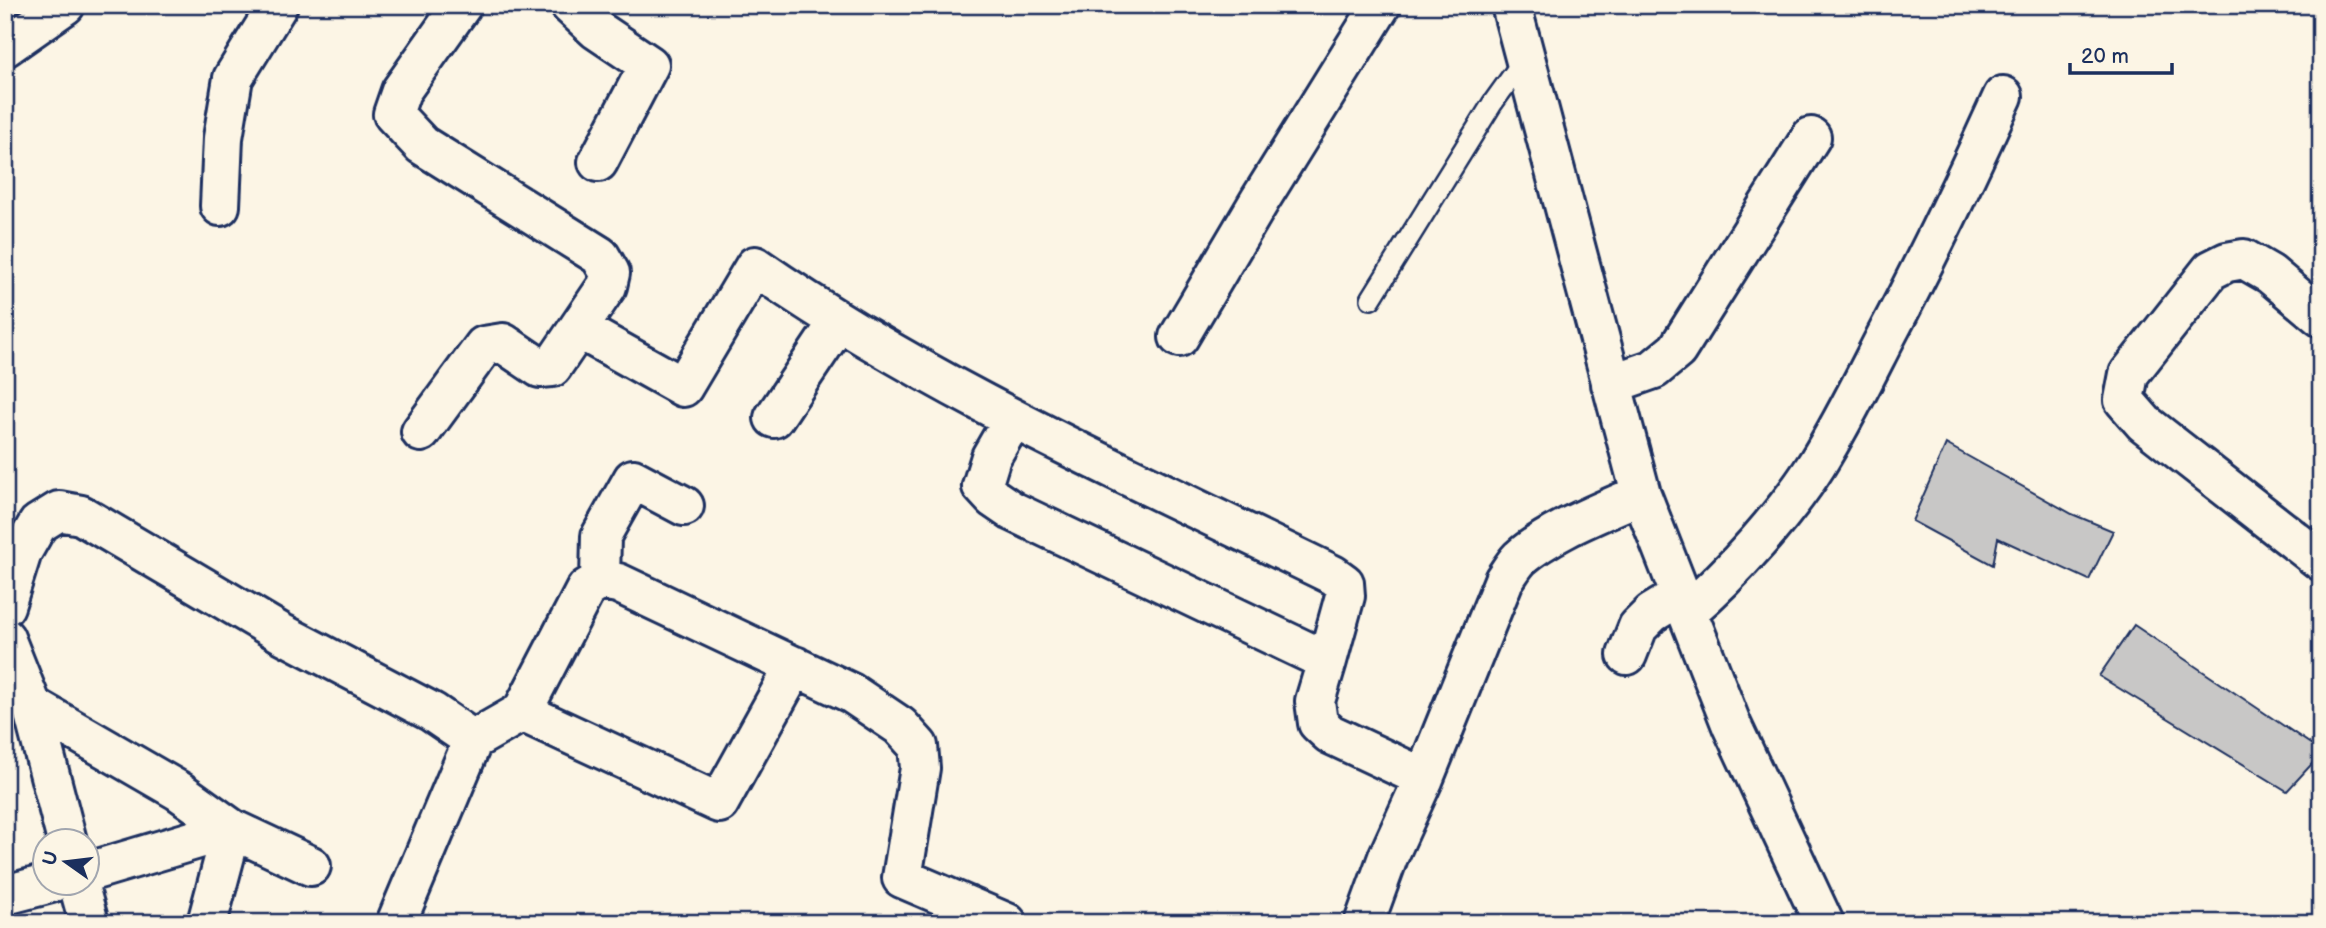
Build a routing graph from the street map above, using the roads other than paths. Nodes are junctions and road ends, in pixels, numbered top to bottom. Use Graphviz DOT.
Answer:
graph roads {
  1 [pos="65,5"];
  2 [pos="278,5"];
  3 [pos="462,5"];
  4 [pos="570,5"];
  5 [pos="1381,5"];
  6 [pos="1511,5"];
  7 [pos="5,47"];
  8 [pos="1525,58"];
  9 [pos="2003,96"];
  10 [pos="1811,137"];
  11 [pos="598,162"];
  12 [pos="220,206"];
  13 [pos="1371,299"];
  14 [pos="2321,317"];
  15 [pos="839,321"];
  16 [pos="579,329"];
  17 [pos="1179,337"];
  18 [pos="1611,384"];
  19 [pos="774,418"];
  20 [pos="1013,419"];
  21 [pos="421,432"];
  22 [pos="1641,494"];
  23 [pos="684,506"];
  24 [pos="2321,561"];
  25 [pos="600,580"];
  26 [pos="1684,603"];
  27 [pos="5,606"];
  28 [pos="5,638"];
  29 [pos="1627,655"];
  30 [pos="1326,661"];
  31 [pos="795,666"];
  32 [pos="32,706"];
  33 [pos="522,712"];
  34 [pos="473,740"];
  35 [pos="1424,778"];
  36 [pos="63,827"];
  37 [pos="232,829"];
  38 [pos="311,866"];
  39 [pos="102,868"];
  40 [pos="32,888"];
  41 [pos="5,895"];
  42 [pos="82,897"];
  43 [pos="1366,922"];
  44 [pos="89,923"];
  45 [pos="207,923"];
  46 [pos="396,923"];
  47 [pos="1007,923"];
  48 [pos="1824,923"];
  1 -- 7 [label="main road"];
  2 -- 12 [label="main road"];
  3 -- 16 [label="main road"];
  4 -- 11 [label="main road"];
  5 -- 17 [label="main road"];
  6 -- 8 [label="main road"];
  8 -- 13 [label="lane"];
  8 -- 18 [label="main road"];
  9 -- 26 [label="main road"];
  10 -- 18 [label="main road"];
  14 -- 24 [label="main road"];
  15 -- 16 [label="main road"];
  15 -- 19 [label="main road"];
  15 -- 20 [label="main road"];
  16 -- 21 [label="main road"];
  18 -- 22 [label="main road"];
  20 -- 30 [label="main road"];
  20 -- 30 [label="main road"];
  22 -- 26 [label="main road"];
  22 -- 35 [label="main road"];
  23 -- 25 [label="main road"];
  25 -- 31 [label="main road"];
  25 -- 33 [label="main road"];
  26 -- 29 [label="main road"];
  26 -- 48 [label="main road"];
  27 -- 34 [label="main road"];
  28 -- 32 [label="main road"];
  30 -- 35 [label="main road"];
  31 -- 33 [label="main road"];
  31 -- 47 [label="main road"];
  32 -- 36 [label="main road"];
  32 -- 37 [label="main road"];
  33 -- 34 [label="main road"];
  34 -- 46 [label="main road"];
  35 -- 43 [label="main road"];
  37 -- 38 [label="main road"];
  37 -- 39 [label="main road"];
  37 -- 45 [label="main road"];
  40 -- 41 [label="main road"];
  42 -- 44 [label="main road"];
}
